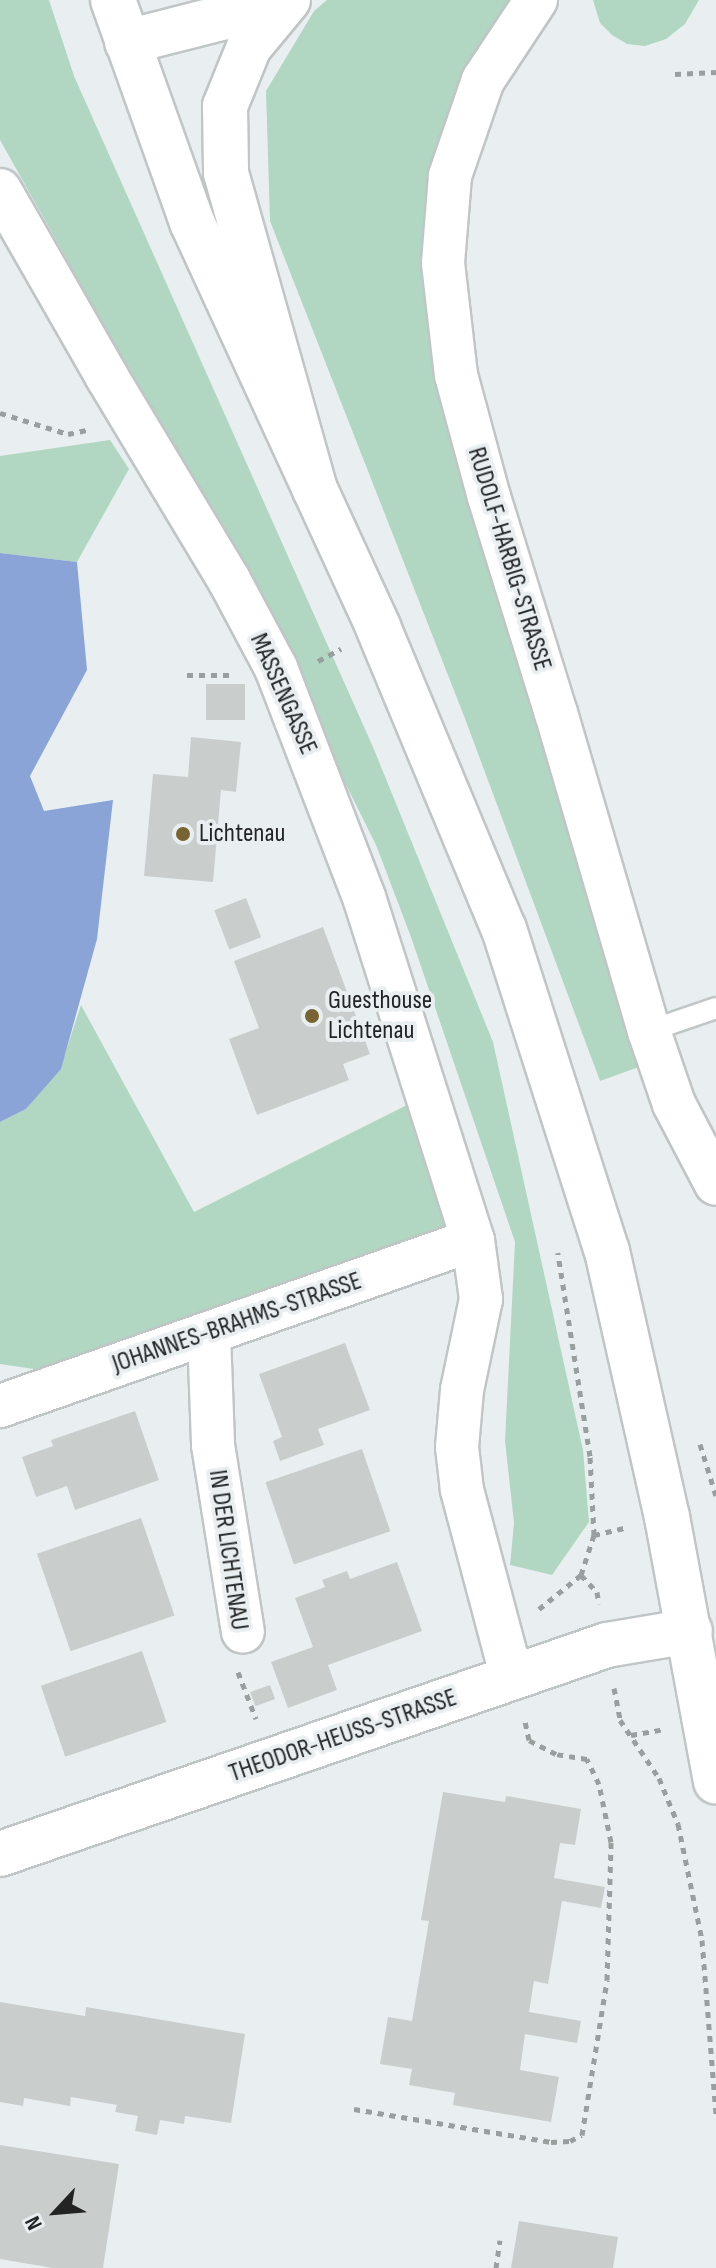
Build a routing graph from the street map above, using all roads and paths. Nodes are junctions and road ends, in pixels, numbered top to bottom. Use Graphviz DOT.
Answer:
graph roads {
  1 [pos="113,0"];
  2 [pos="273,0"];
  3 [pos="288,0"];
  4 [pos="536,0"];
  5 [pos="127,42"];
  6 [pos="716,72"];
  7 [pos="675,74"];
  8 [pos="0,190"];
  9 [pos="0,413"];
  10 [pos="134,422"];
  11 [pos="315,490"];
  12 [pos="378,627"];
  13 [pos="281,679"];
  14 [pos="716,1008"];
  15 [pos="649,1031"];
  16 [pos="716,1184"];
  17 [pos="556,1237"];
  18 [pos="473,1240"];
  19 [pos="209,1334"];
  20 [pos="0,1406"];
  21 [pos="499,1622"];
  22 [pos="703,1628"];
  23 [pos="243,1632"];
  24 [pos="512,1678"];
  25 [pos="620,1720"];
  26 [pos="556,1754"];
  27 [pos="272,1761"];
  28 [pos="716,1782"];
  29 [pos="0,1854"];
  30 [pos="354,2109"];
  31 [pos="716,2114"];
  32 [pos="500,2240"];
  33 [pos="496,2268"];
  1 -- 5 [label="main road"];
  2 -- 5 [label="main road"];
  3 -- 11 [label="main road"];
  4 -- 15 [label="street, RUDOLF-HARBIG-STRASSE"];
  5 -- 11 [label="main road"];
  6 -- 7 [label="path"];
  8 -- 10 [label="street, MASSENGASSE"];
  9 -- 10 [label="path"];
  10 -- 13 [label="street, MASSENGASSE"];
  11 -- 12 [label="main road"];
  12 -- 13 [label="path"];
  12 -- 22 [label="main road"];
  13 -- 18 [label="street, MASSENGASSE"];
  14 -- 15 [label="lane"];
  15 -- 16 [label="street, RUDOLF-HARBIG-STRASSE"];
  17 -- 21 [label="path"];
  18 -- 19 [label="street, JOHANNES-BRAHMS-STRASSE"];
  18 -- 21 [label="street, MASSENGASSE"];
  19 -- 20 [label="street, JOHANNES-BRAHMS-STRASSE"];
  19 -- 23 [label="street, IN DER LICHTENAU"];
  21 -- 24 [label="street, MASSENGASSE"];
  22 -- 24 [label="main road, THEODOR-HEUSS-STRASSE"];
  22 -- 28 [label="main road"];
  23 -- 27 [label="path, IN DER LICHTENAU"];
  24 -- 27 [label="main road, THEODOR-HEUSS-STRASSE"];
  25 -- 31 [label="path"];
  26 -- 30 [label="path"];
  27 -- 29 [label="main road, THEODOR-HEUSS-STRASSE"];
  32 -- 33 [label="path"];
}
